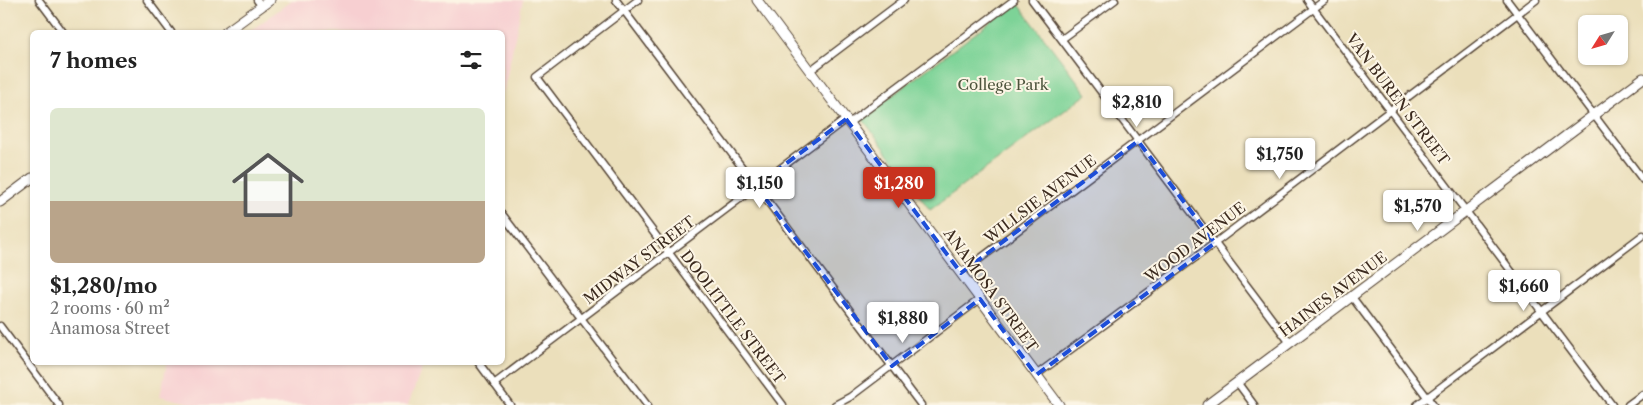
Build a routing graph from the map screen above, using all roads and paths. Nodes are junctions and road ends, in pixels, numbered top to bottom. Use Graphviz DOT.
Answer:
graph roads {
  1 [pos="38,0"];
  2 [pos="147,0"];
  3 [pos="270,0"];
  4 [pos="616,0"];
  5 [pos="638,0"];
  6 [pos="757,0"];
  7 [pos="904,0"];
  8 [pos="1014,0"];
  9 [pos="1032,0"];
  10 [pos="1115,0"];
  11 [pos="1307,0"];
  12 [pos="1325,0"];
  13 [pos="1507,0"];
  14 [pos="1536,0"];
  15 [pos="259,3"];
  16 [pos="1314,8"];
  17 [pos="624,10"];
  18 [pos="1518,14"];
  19 [pos="61,30"];
  20 [pos="170,30"];
  21 [pos="228,30"];
  22 [pos="1062,39"];
  23 [pos="811,70"];
  24 [pos="1643,78"];
  25 [pos="1390,110"];
  26 [pos="1594,115"];
  27 [pos="848,121"];
  28 [pos="1138,141"];
  29 [pos="30,180"];
  30 [pos="1643,180"];
  31 [pos="756,186"];
  32 [pos="0,202"];
  33 [pos="1467,211"];
  34 [pos="505,218"];
  35 [pos="1643,235"];
  36 [pos="1215,243"];
  37 [pos="669,253"];
  38 [pos="961,273"];
  39 [pos="1352,297"];
  40 [pos="980,300"];
  41 [pos="1542,312"];
  42 [pos="582,319"];
  43 [pos="0,326"];
  44 [pos="1290,343"];
  45 [pos="480,365"];
  46 [pos="892,366"];
  47 [pos="1036,375"];
  48 [pos="1237,382"];
  49 [pos="494,384"];
  50 [pos="1643,394"];
  51 [pos="1427,397"];
  52 [pos="59,405"];
  53 [pos="510,405"];
  54 [pos="646,405"];
  55 [pos="783,405"];
  56 [pos="836,405"];
  57 [pos="921,405"];
  58 [pos="1059,405"];
  59 [pos="1208,405"];
  60 [pos="1254,405"];
  61 [pos="1417,405"];
  62 [pos="1433,405"];
  63 [pos="1612,405"];
  64 [pos="1628,405"];
  1 -- 19 [label="street"];
  2 -- 20 [label="street"];
  3 -- 15 [label="main road"];
  4 -- 17 [label="street"];
  5 -- 17 [label="street"];
  6 -- 23 [label="main road, ANAMOSA STREET"];
  7 -- 23 [label="street"];
  8 -- 27 [label="street, MIDWAY STREET"];
  9 -- 22 [label="street"];
  10 -- 22 [label="street"];
  11 -- 16 [label="street, VAN BUREN STREET"];
  12 -- 16 [label="street, WILLSIE AVENUE"];
  13 -- 18 [label="street"];
  14 -- 18 [label="street, WOOD AVENUE"];
  15 -- 21 [label="main road"];
  16 -- 25 [label="street, VAN BUREN STREET"];
  16 -- 28 [label="street, WILLSIE AVENUE"];
  17 -- 31 [label="street"];
  17 -- 37 [label="street, DOOLITTLE STREET"];
  18 -- 25 [label="street, WOOD AVENUE"];
  18 -- 26 [label="street"];
  22 -- 28 [label="street"];
  23 -- 27 [label="main road, ANAMOSA STREET"];
  24 -- 26 [label="main road, HAINES AVENUE"];
  25 -- 33 [label="street, VAN BUREN STREET"];
  25 -- 36 [label="street, WOOD AVENUE"];
  26 -- 30 [label="street"];
  26 -- 33 [label="main road, HAINES AVENUE"];
  27 -- 31 [label="street, MIDWAY STREET"];
  27 -- 38 [label="main road, ANAMOSA STREET"];
  28 -- 36 [label="street"];
  28 -- 38 [label="street, WILLSIE AVENUE"];
  29 -- 32 [label="main road"];
  31 -- 37 [label="street, MIDWAY STREET"];
  31 -- 46 [label="street"];
  33 -- 39 [label="main road, HAINES AVENUE"];
  33 -- 41 [label="street, VAN BUREN STREET"];
  34 -- 42 [label="street"];
  35 -- 41 [label="street"];
  36 -- 44 [label="street"];
  36 -- 47 [label="street, WOOD AVENUE"];
  37 -- 42 [label="street, MIDWAY STREET"];
  37 -- 55 [label="street, DOOLITTLE STREET"];
  38 -- 40 [label="main road, ANAMOSA STREET"];
  39 -- 44 [label="main road, HAINES AVENUE"];
  39 -- 51 [label="street"];
  40 -- 46 [label="street"];
  40 -- 47 [label="main road, ANAMOSA STREET"];
  41 -- 51 [label="street"];
  41 -- 63 [label="street, VAN BUREN STREET"];
  42 -- 49 [label="street, MIDWAY STREET"];
  42 -- 54 [label="street"];
  43 -- 52 [label="street"];
  44 -- 48 [label="main road, HAINES AVENUE"];
  45 -- 49 [label="street"];
  46 -- 56 [label="street"];
  46 -- 57 [label="street"];
  47 -- 58 [label="main road, ANAMOSA STREET"];
  48 -- 59 [label="main road, HAINES AVENUE"];
  48 -- 60 [label="street"];
  49 -- 53 [label="street"];
  50 -- 64 [label="street"];
  51 -- 61 [label="street"];
  51 -- 62 [label="street"];
}
